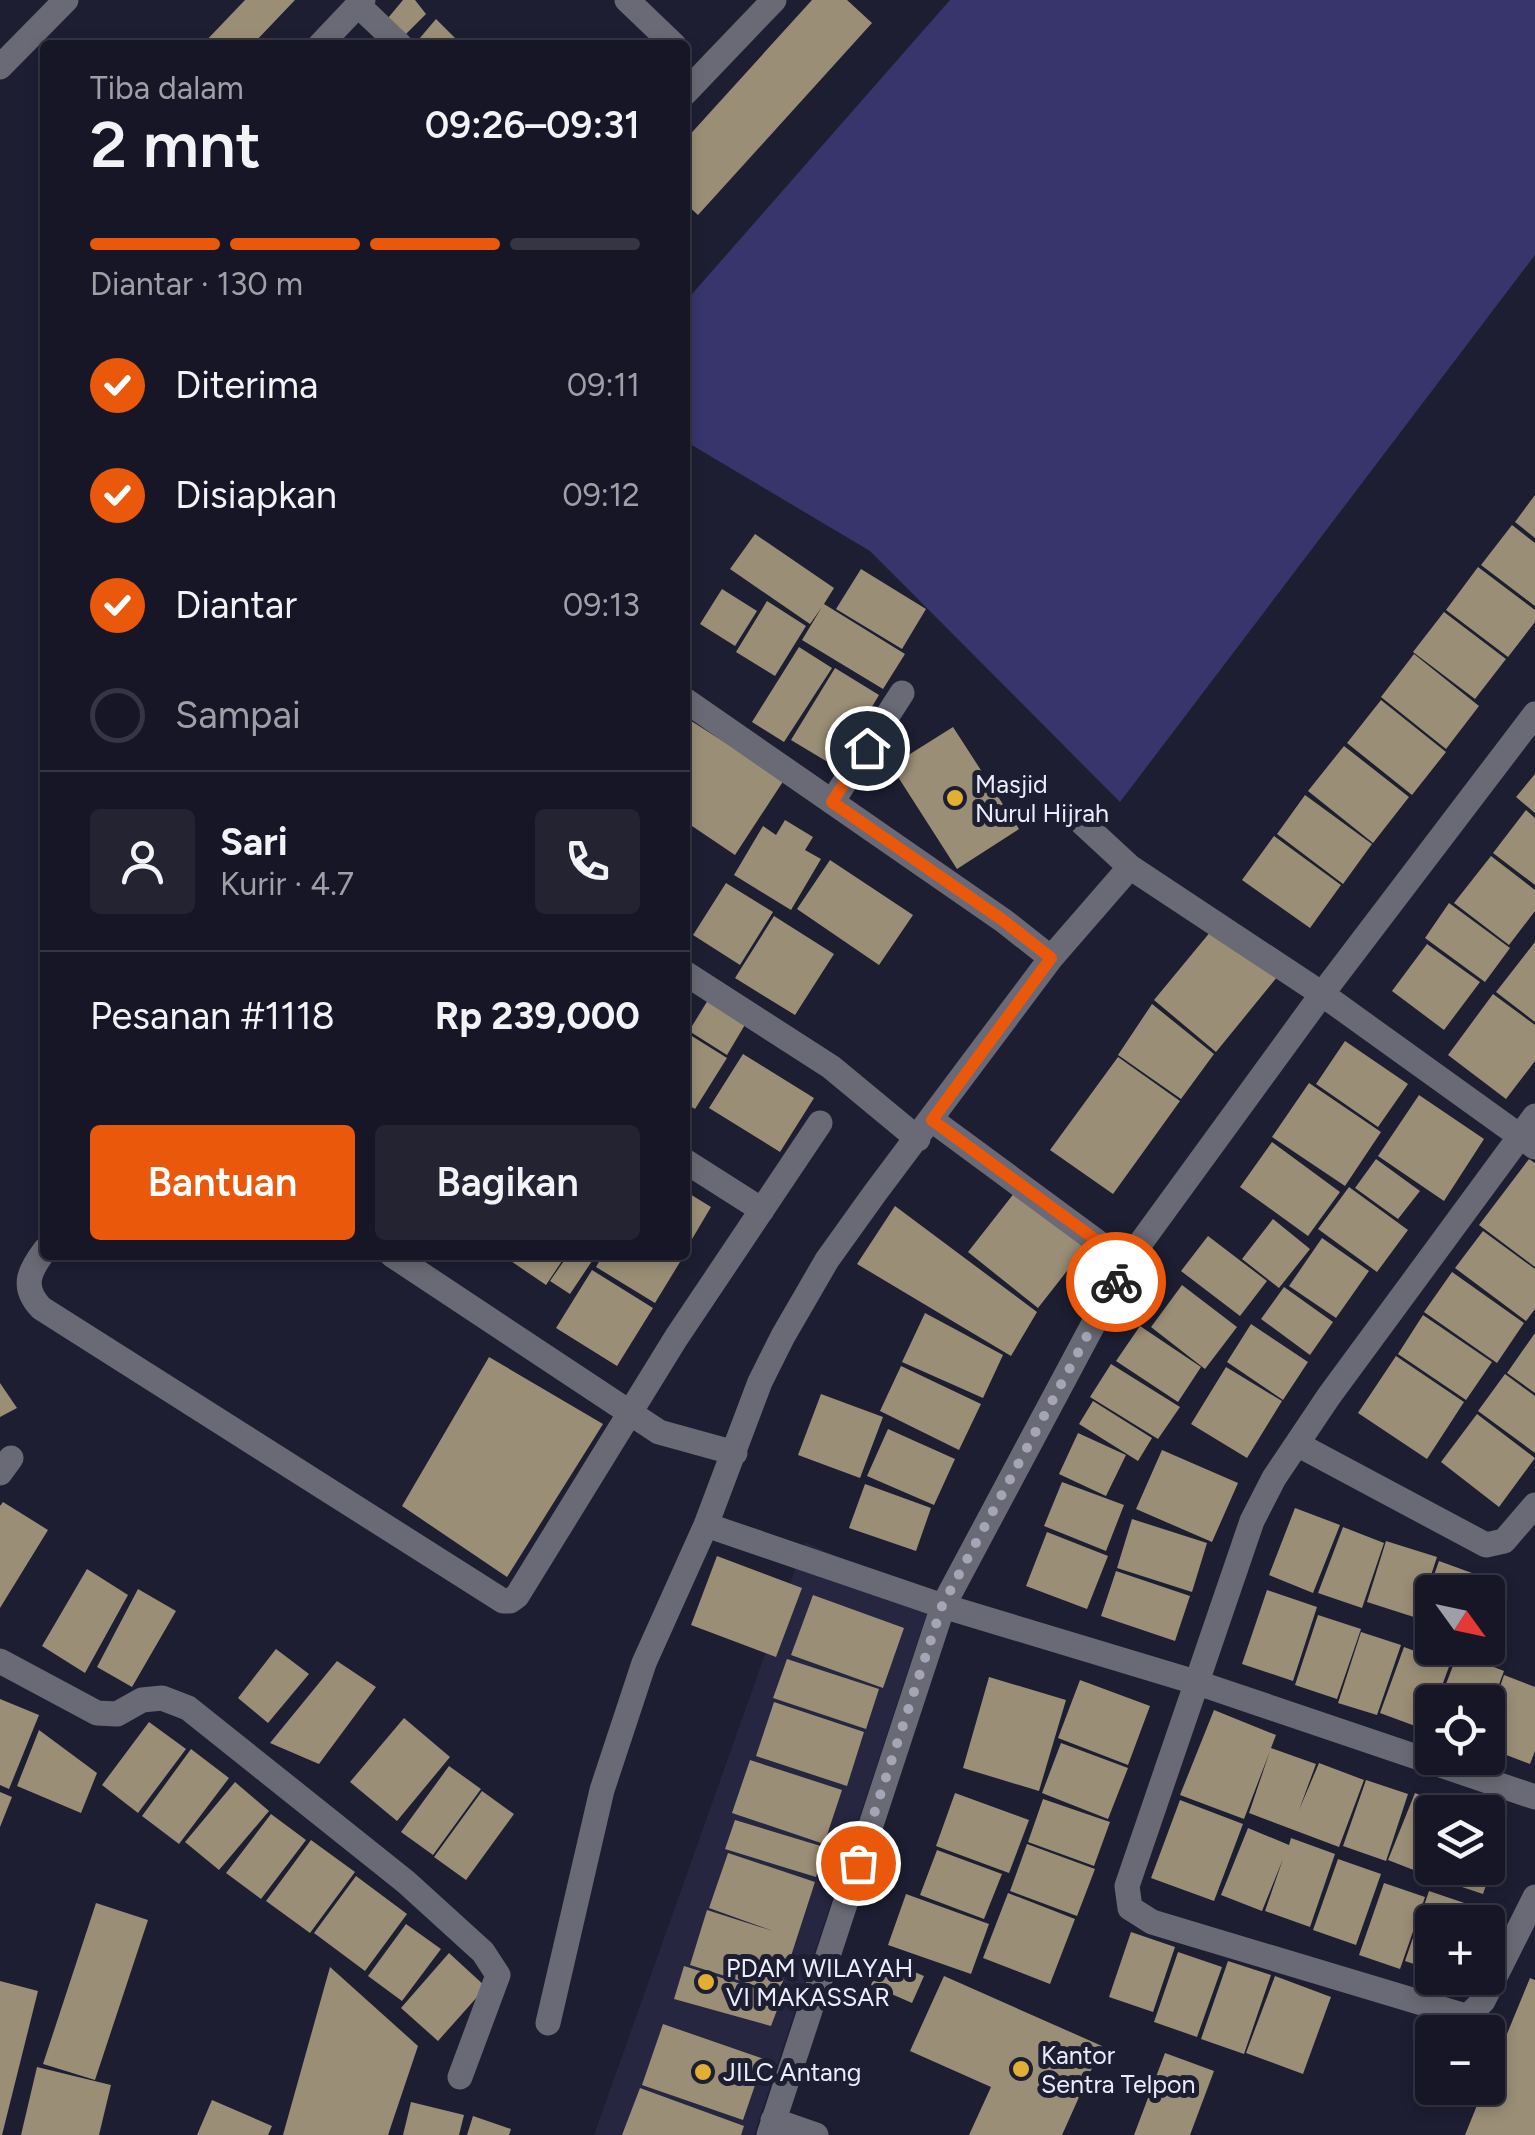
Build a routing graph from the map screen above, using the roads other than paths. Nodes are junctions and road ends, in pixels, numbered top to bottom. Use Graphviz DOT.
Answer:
graph roads {
  1 [pos="66,0"];
  2 [pos="627,0"];
  3 [pos="774,0"];
  4 [pos="361,2"];
  5 [pos="325,40"];
  6 [pos="395,40"];
  7 [pos="669,40"];
  8 [pos="694,65"];
  9 [pos="0,67"];
  10 [pos="902,693"];
  11 [pos="690,703"];
  12 [pos="1535,714"];
  13 [pos="832,802"];
  14 [pos="1077,818"];
  15 [pos="1121,858"];
  16 [pos="1043,951"];
  17 [pos="690,976"];
  18 [pos="1322,994"];
  19 [pos="820,1123"];
  20 [pos="919,1129"];
  21 [pos="1530,1133"];
  22 [pos="690,1164"];
  23 [pos="762,1210"];
  24 [pos="40,1258"];
  25 [pos="400,1260"];
  26 [pos="1126,1262"];
  27 [pos="630,1412"];
  28 [pos="1297,1444"];
  29 [pos="735,1454"];
  30 [pos="1535,1505"];
  31 [pos="706,1524"];
  32 [pos="942,1606"];
  33 [pos="0,1661"];
  34 [pos="1195,1682"];
  35 [pos="1535,1798"];
  36 [pos="1535,1897"];
  37 [pos="548,2024"];
  38 [pos="460,2077"];
  39 [pos="771,2127"];
  40 [pos="816,2135"];
  1 -- 9 [label="street"];
  2 -- 7 [label="street"];
  3 -- 8 [label="street"];
  4 -- 5 [label="street"];
  4 -- 6 [label="street"];
  10 -- 13 [label="street"];
  11 -- 13 [label="street"];
  12 -- 18 [label="street"];
  13 -- 16 [label="street"];
  14 -- 15 [label="street"];
  15 -- 16 [label="street"];
  15 -- 18 [label="street"];
  16 -- 20 [label="street"];
  17 -- 20 [label="street"];
  18 -- 21 [label="street"];
  18 -- 26 [label="street"];
  19 -- 23 [label="street"];
  20 -- 26 [label="street"];
  20 -- 29 [label="street"];
  21 -- 28 [label="street"];
  22 -- 23 [label="street"];
  23 -- 27 [label="street"];
  24 -- 27 [label="street"];
  25 -- 27 [label="street"];
  26 -- 32 [label="street"];
  27 -- 29 [label="street"];
  28 -- 30 [label="street"];
  28 -- 34 [label="street"];
  29 -- 31 [label="street"];
  31 -- 32 [label="street"];
  31 -- 37 [label="street"];
  32 -- 34 [label="street"];
  32 -- 39 [label="street"];
  33 -- 38 [label="street"];
  34 -- 35 [label="street"];
  34 -- 36 [label="street"];
  39 -- 40 [label="street"];
}
